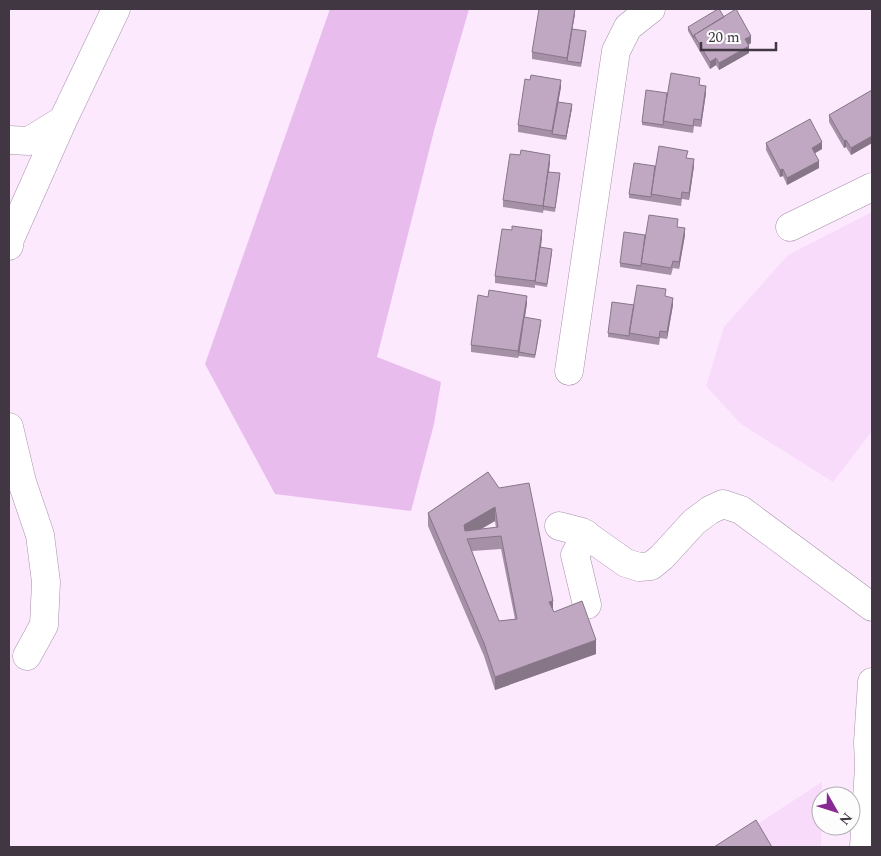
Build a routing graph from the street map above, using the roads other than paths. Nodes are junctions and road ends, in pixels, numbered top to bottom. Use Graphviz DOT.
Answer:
graph roads {
  1 [pos="116,9"];
  2 [pos="651,9"];
  3 [pos="63,120"];
  4 [pos="9,140"];
  5 [pos="872,187"];
  6 [pos="790,227"];
  7 [pos="9,240"];
  8 [pos="569,370"];
  9 [pos="9,427"];
  10 [pos="559,526"];
  11 [pos="586,534"];
  12 [pos="587,605"];
  13 [pos="872,607"];
  14 [pos="28,656"];
  15 [pos="872,682"];
  16 [pos="869,814"];
  17 [pos="864,847"];
  1 -- 3 [label="street"];
  2 -- 8 [label="street"];
  3 -- 4 [label="street"];
  3 -- 7 [label="street"];
  5 -- 6 [label="street"];
  9 -- 14 [label="street"];
  10 -- 11 [label="street"];
  11 -- 12 [label="street"];
  11 -- 13 [label="street"];
  15 -- 16 [label="street"];
  16 -- 17 [label="street"];
}
